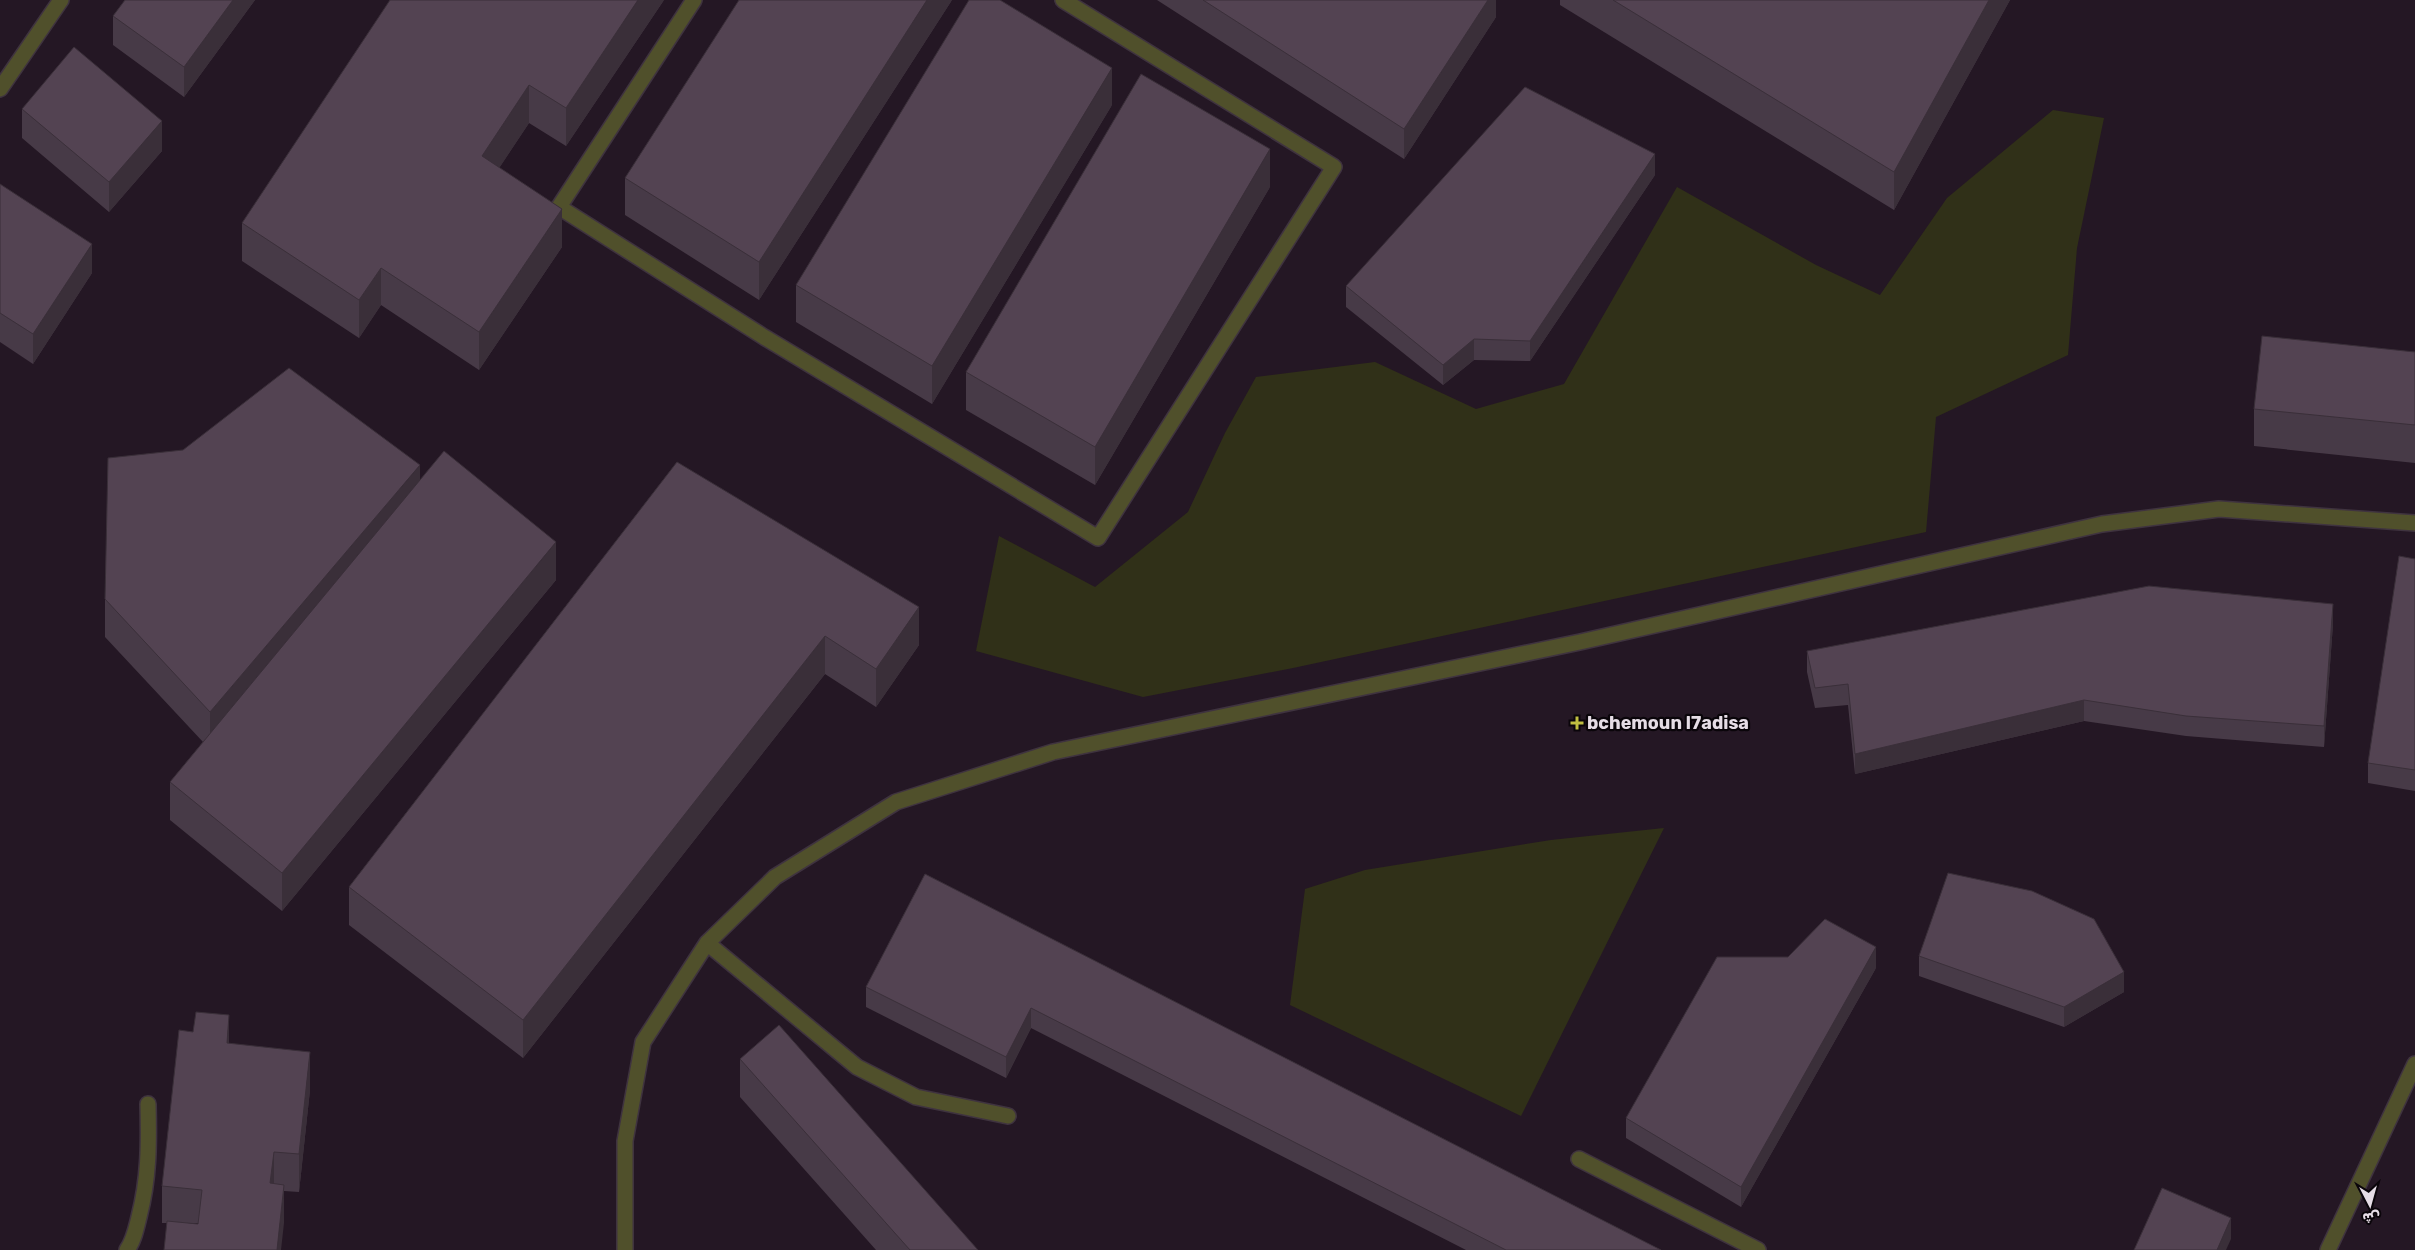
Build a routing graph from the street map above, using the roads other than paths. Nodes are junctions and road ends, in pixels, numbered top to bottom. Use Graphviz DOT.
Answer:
graph roads {
  1 [pos="61,0"];
  2 [pos="694,0"];
  3 [pos="1063,0"];
  4 [pos="0,89"];
  5 [pos="2415,523"];
  6 [pos="707,943"];
  7 [pos="2415,1064"];
  8 [pos="148,1104"];
  9 [pos="1008,1116"];
  10 [pos="1579,1159"];
  11 [pos="127,1250"];
  12 [pos="625,1250"];
  13 [pos="1758,1250"];
  14 [pos="2328,1250"];
  1 -- 4 [label="street"];
  2 -- 3 [label="street"];
  5 -- 6 [label="street"];
  6 -- 9 [label="street"];
  6 -- 12 [label="street"];
  7 -- 14 [label="street"];
  8 -- 11 [label="street"];
  10 -- 13 [label="street"];
}
